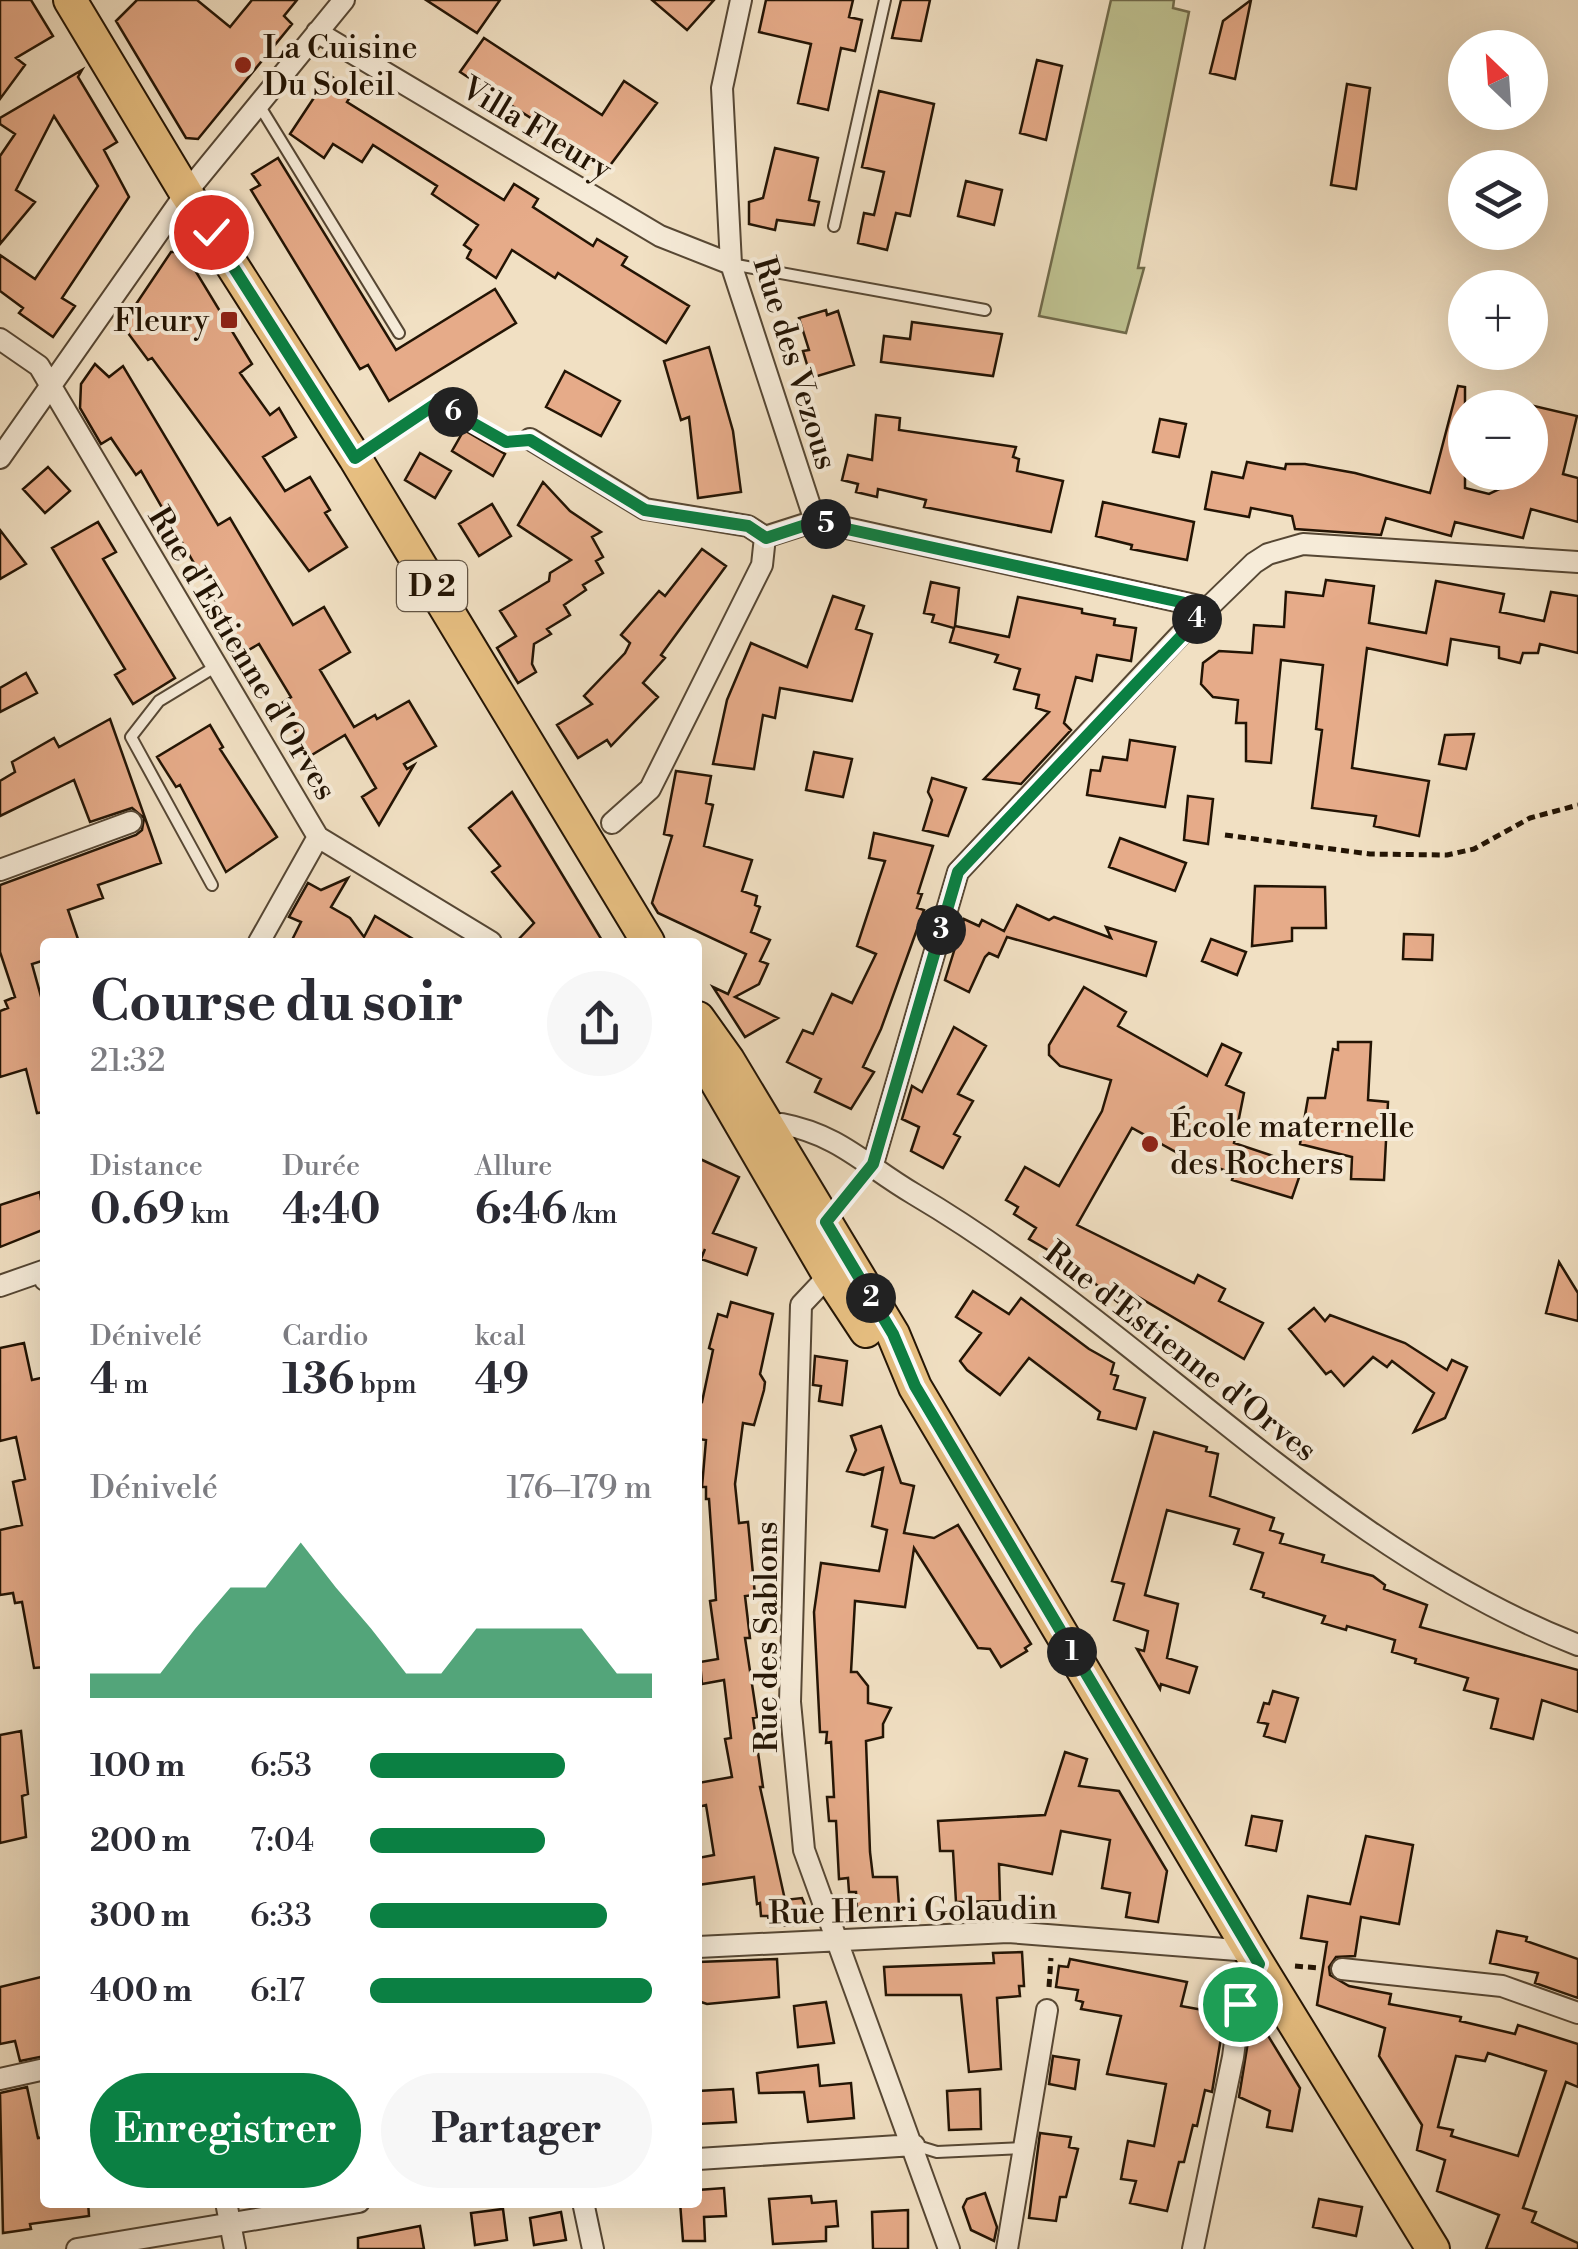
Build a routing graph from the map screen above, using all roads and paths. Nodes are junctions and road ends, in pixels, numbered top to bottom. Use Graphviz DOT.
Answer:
graph roads {
  1 [pos="70,0"];
  2 [pos="344,0"];
  3 [pos="741,0"];
  4 [pos="885,0"];
  5 [pos="317,32"];
  6 [pos="259,104"];
  7 [pos="186,193"];
  8 [pos="834,226"];
  9 [pos="731,264"];
  10 [pos="985,310"];
  11 [pos="399,333"];
  12 [pos="0,338"];
  13 [pos="50,388"];
  14 [pos="530,440"];
  15 [pos="0,458"];
  16 [pos="355,458"];
  17 [pos="815,522"];
  18 [pos="766,538"];
  19 [pos="1578,562"];
  20 [pos="1208,608"];
  21 [pos="215,667"];
  22 [pos="1578,805"];
  23 [pos="131,822"];
  24 [pos="612,823"];
  25 [pos="1225,835"];
  26 [pos="318,837"];
  27 [pos="0,870"];
  28 [pos="212,885"];
  29 [pos="260,938"];
  30 [pos="484,938"];
  31 [pos="646,938"];
  32 [pos="707,1059"];
  33 [pos="767,1145"];
  34 [pos="873,1164"];
  35 [pos="838,1267"];
  36 [pos="40,1272"];
  37 [pos="0,1286"];
  38 [pos="1578,1646"];
  39 [pos="1053,1935"];
  40 [pos="837,1940"];
  41 [pos="702,1947"];
  42 [pos="1254,1957"];
  43 [pos="1342,1969"];
  44 [pos="1048,2010"];
  45 [pos="1578,2013"];
  46 [pos="40,2070"];
  47 [pos="0,2079"];
  48 [pos="914,2145"];
  49 [pos="1022,2148"];
  50 [pos="702,2159"];
  51 [pos="288,2208"];
  52 [pos="584,2208"];
  53 [pos="228,2213"];
  54 [pos="78,2249"];
  55 [pos="235,2249"];
  56 [pos="593,2249"];
  57 [pos="949,2249"];
  58 [pos="1007,2249"];
  59 [pos="1193,2249"];
  60 [pos="1434,2249"];
  1 -- 7 [label="main road, D 2"];
  2 -- 5 [label="street"];
  3 -- 9 [label="street, Rue des Vezous"];
  4 -- 8 [label="lane"];
  5 -- 6 [label="street"];
  5 -- 9 [label="street, Villa Fleury"];
  6 -- 7 [label="street"];
  6 -- 11 [label="lane"];
  7 -- 13 [label="street"];
  7 -- 16 [label="main road, D 2"];
  9 -- 10 [label="lane"];
  9 -- 17 [label="street, Rue des Vezous"];
  12 -- 13 [label="street, Rue d'Estienne d'Orves"];
  13 -- 15 [label="street"];
  13 -- 21 [label="street, Rue d'Estienne d'Orves"];
  14 -- 16 [label="path"];
  14 -- 18 [label="street"];
  16 -- 31 [label="main road, D 2"];
  17 -- 18 [label="street"];
  17 -- 20 [label="street, Rue des Vezous"];
  18 -- 24 [label="street"];
  19 -- 20 [label="street"];
  20 -- 34 [label="street"];
  21 -- 26 [label="street, Rue d'Estienne d'Orves"];
  21 -- 28 [label="lane"];
  22 -- 25 [label="path"];
  23 -- 27 [label="street"];
  26 -- 29 [label="street"];
  26 -- 30 [label="street, Rue d'Estienne d'Orves"];
  32 -- 33 [label="main road"];
  33 -- 34 [label="street, Rue d'Estienne d'Orves"];
  33 -- 35 [label="main road"];
  34 -- 38 [label="street, Rue d'Estienne d'Orves"];
  35 -- 40 [label="street, Rue des Sablons"];
  35 -- 42 [label="main road"];
  36 -- 37 [label="street"];
  39 -- 40 [label="street, Rue Henri Golaudin"];
  39 -- 42 [label="street, Rue Henri Golaudin"];
  39 -- 44 [label="path"];
  40 -- 41 [label="street, Rue Henri Golaudin"];
  40 -- 48 [label="street, Rue des Sablons"];
  42 -- 59 [label="street"];
  42 -- 60 [label="main road"];
  43 -- 45 [label="street"];
  44 -- 49 [label="street"];
  46 -- 47 [label="street"];
  48 -- 49 [label="lane"];
  48 -- 50 [label="street"];
  48 -- 57 [label="street, Rue des Sablons"];
  49 -- 58 [label="street"];
  51 -- 53 [label="street"];
  52 -- 56 [label="street"];
  53 -- 54 [label="street"];
  53 -- 55 [label="street"];
}
